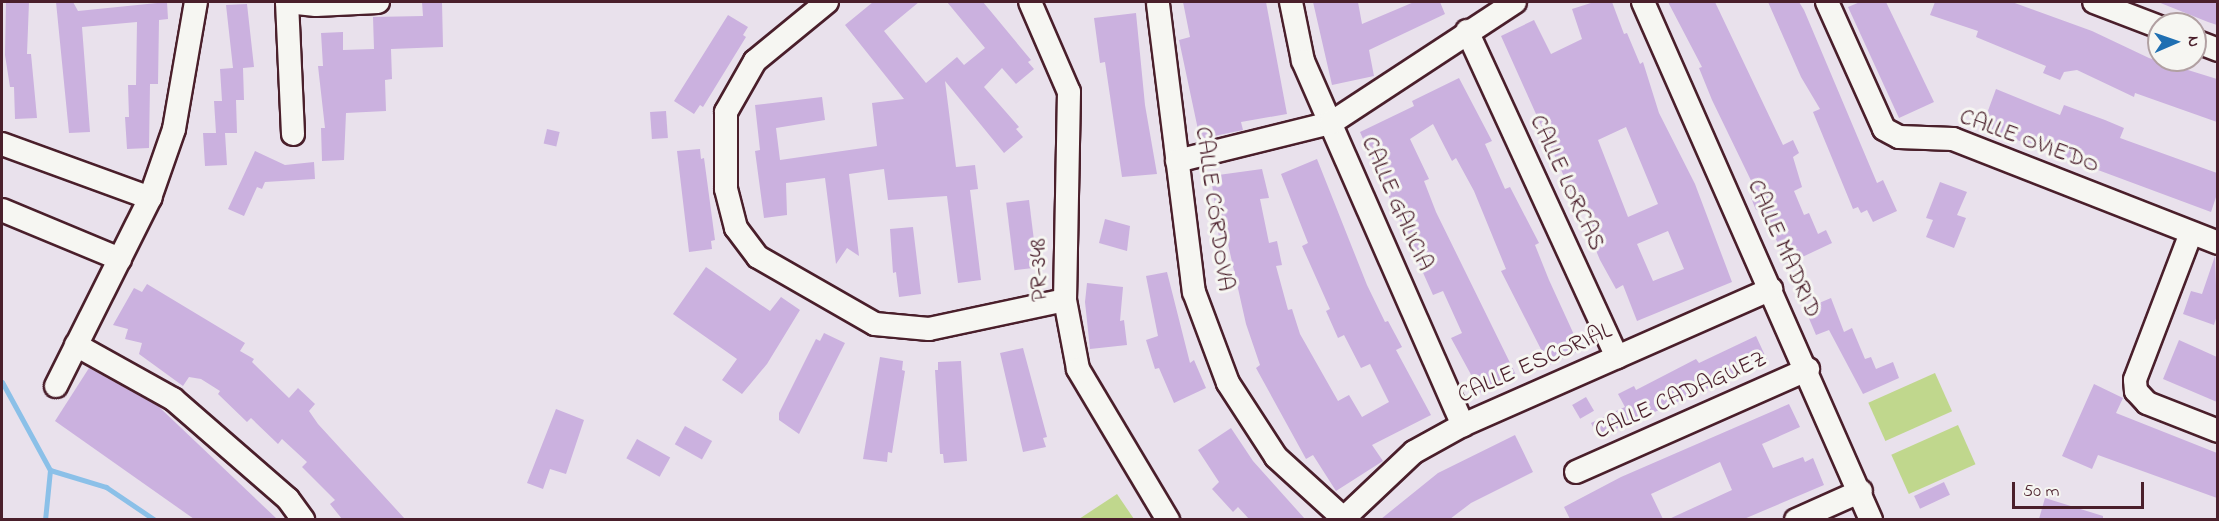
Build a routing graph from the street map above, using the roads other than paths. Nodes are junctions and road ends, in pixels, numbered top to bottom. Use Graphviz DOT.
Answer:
graph roads {
  1 [pos="196,2"];
  2 [pos="378,2"];
  3 [pos="827,2"];
  4 [pos="1030,2"];
  5 [pos="1291,2"];
  6 [pos="1515,2"];
  7 [pos="1643,2"];
  8 [pos="1827,2"];
  9 [pos="2094,2"];
  10 [pos="1158,4"];
  11 [pos="2147,22"];
  12 [pos="1467,31"];
  13 [pos="1331,123"];
  14 [pos="293,134"];
  15 [pos="2,144"];
  16 [pos="1178,161"];
  17 [pos="150,198"];
  18 [pos="2,210"];
  19 [pos="2191,233"];
  20 [pos="2217,243"];
  21 [pos="120,259"];
  22 [pos="1771,289"];
  23 [pos="1065,300"];
  24 [pos="76,345"];
  25 [pos="1617,357"];
  26 [pos="1808,369"];
  27 [pos="56,386"];
  28 [pos="1463,425"];
  29 [pos="2217,431"];
  30 [pos="1576,472"];
  31 [pos="1861,491"];
  32 [pos="303,519"];
  33 [pos="1168,519"];
  34 [pos="1343,519"];
  35 [pos="1796,519"];
  36 [pos="1871,519"];
  1 -- 17 [label="street"];
  2 -- 14 [label="street"];
  3 -- 23 [label="street"];
  4 -- 23 [label="street, PR-348 / PR-348"];
  5 -- 13 [label="street, CALLE GALICIA"];
  6 -- 12 [label="street"];
  7 -- 22 [label="street, CALLE MADRID"];
  8 -- 19 [label="street, CALLE OVIEDO"];
  9 -- 11 [label="street"];
  10 -- 16 [label="street, CALLE CÓRDOVA"];
  12 -- 13 [label="street"];
  12 -- 25 [label="street, CALLE LORCAS"];
  13 -- 16 [label="street"];
  13 -- 28 [label="street, CALLE GALICIA"];
  15 -- 17 [label="street"];
  16 -- 34 [label="street, CALLE CÓRDOVA"];
  17 -- 21 [label="street"];
  18 -- 21 [label="street"];
  19 -- 20 [label="street, CALLE OVIEDO"];
  19 -- 29 [label="street"];
  21 -- 24 [label="street"];
  22 -- 25 [label="street, CALLE ESCORIAL"];
  22 -- 26 [label="street, CALLE MADRID"];
  23 -- 33 [label="street, PR-348 / PR-348"];
  24 -- 27 [label="street"];
  24 -- 32 [label="street"];
  25 -- 28 [label="street, CALLE ESCORIAL"];
  26 -- 30 [label="street, CALLE CADAGUEZ"];
  26 -- 31 [label="street, CALLE MADRID"];
  28 -- 34 [label="street, CALLE ESCORIAL"];
  31 -- 35 [label="street"];
  31 -- 36 [label="street, CALLE MADRID"];
}
